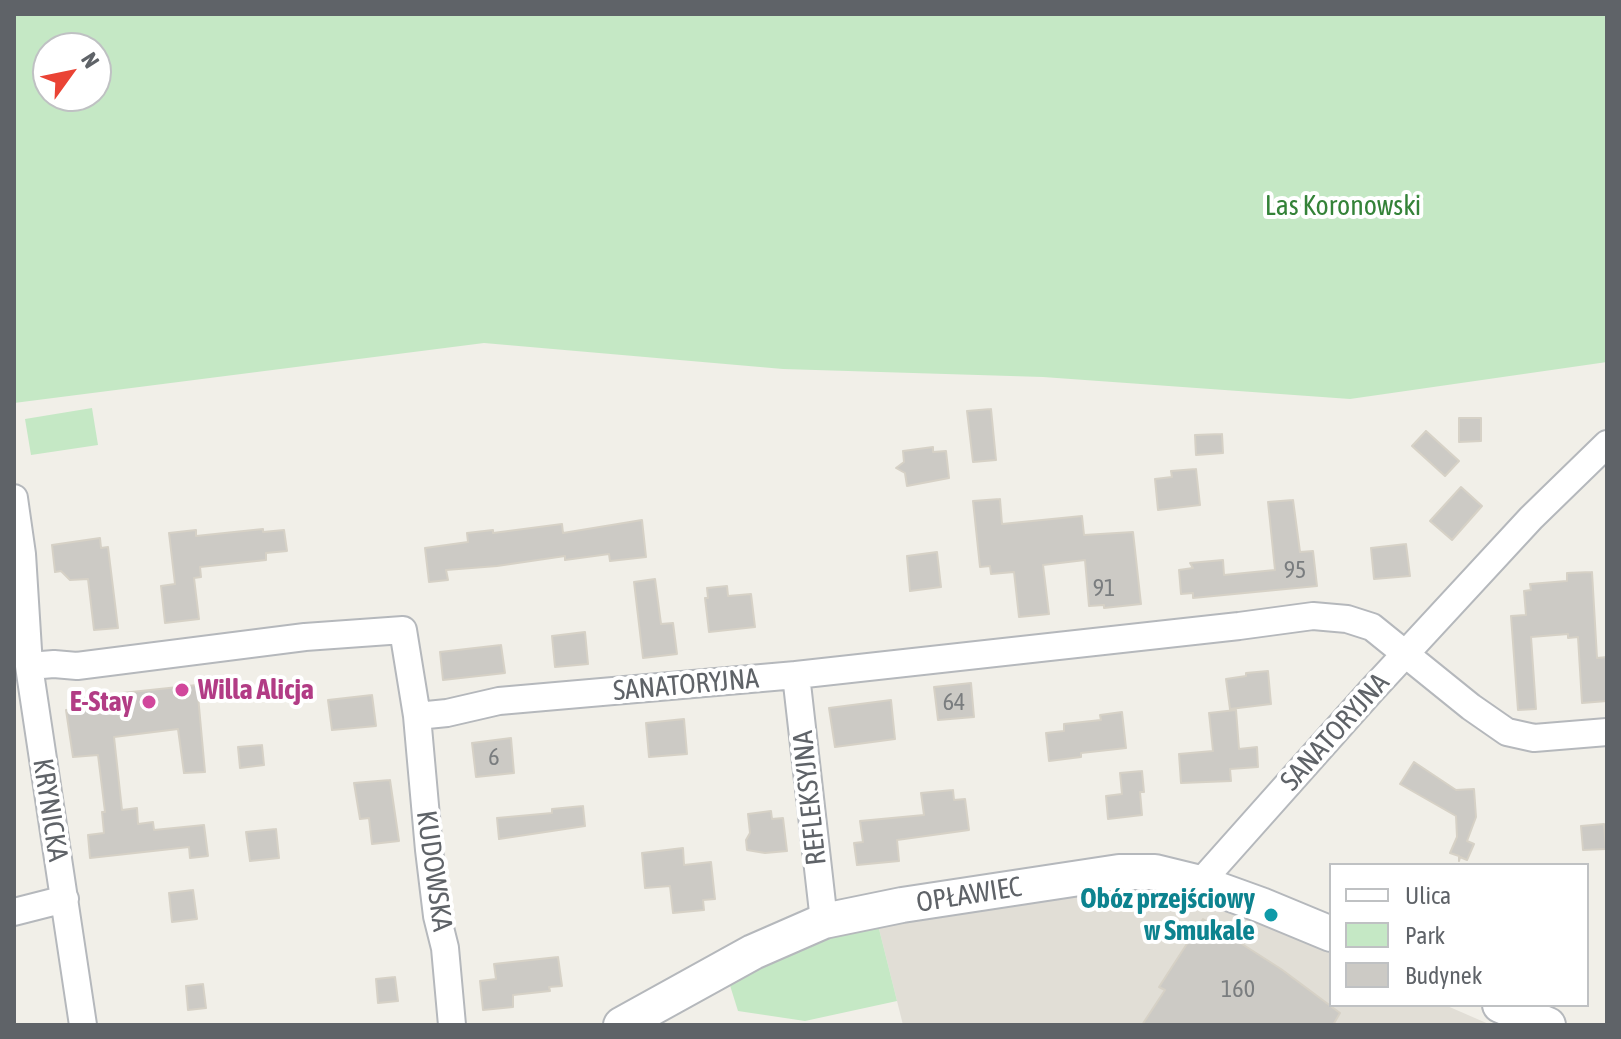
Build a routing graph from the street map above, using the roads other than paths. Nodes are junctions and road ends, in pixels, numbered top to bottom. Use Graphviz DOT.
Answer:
graph roads {
  1 [pos="1607,444"];
  2 [pos="14,498"];
  3 [pos="19,591"];
  4 [pos="1406,654"];
  5 [pos="29,666"];
  6 [pos="796,675"];
  7 [pos="417,716"];
  8 [pos="1607,732"];
  9 [pos="1200,883"];
  10 [pos="65,899"];
  11 [pos="14,912"];
  12 [pos="824,921"];
  13 [pos="1329,933"];
  14 [pos="1505,1007"];
  15 [pos="83,1025"];
  16 [pos="452,1025"];
  17 [pos="621,1025"];
  18 [pos="1548,1025"];
  1 -- 4 [label="street, SANATORYJNA"];
  2 -- 3 [label="street, KRYNICKA"];
  3 -- 5 [label="street, KRYNICKA"];
  4 -- 6 [label="street, SANATORYJNA"];
  4 -- 8 [label="street, SANATORYJNA"];
  4 -- 9 [label="street, SANATORYJNA"];
  5 -- 7 [label="street"];
  5 -- 10 [label="street, KRYNICKA"];
  6 -- 7 [label="street, SANATORYJNA"];
  6 -- 12 [label="street, REFLEKSYJNA"];
  7 -- 16 [label="street, KUDOWSKA"];
  9 -- 12 [label="street, OPŁAWIEC"];
  9 -- 13 [label="street, OPŁAWIEC"];
  10 -- 11 [label="street"];
  10 -- 15 [label="street, KRYNICKA"];
  12 -- 17 [label="street, OPŁAWIEC"];
  14 -- 18 [label="street"];
}
